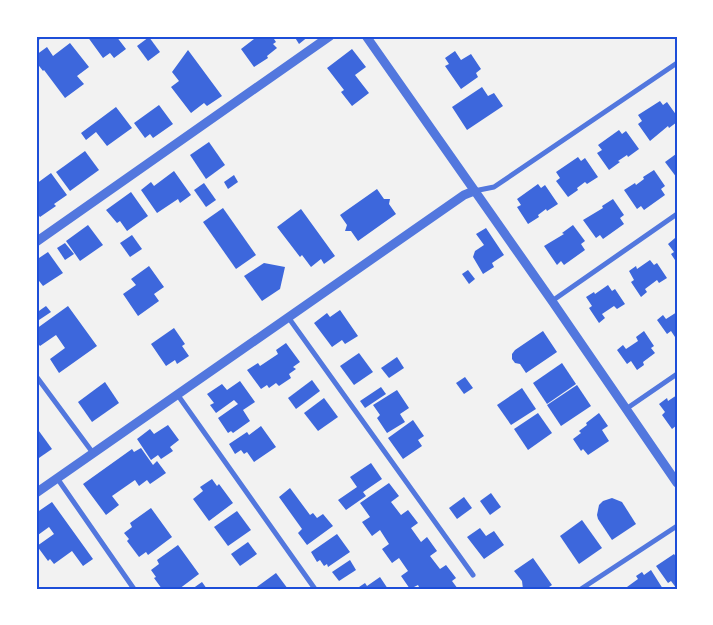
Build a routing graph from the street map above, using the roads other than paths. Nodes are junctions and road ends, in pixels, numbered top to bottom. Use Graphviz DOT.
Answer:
graph roads {
  1 [pos="40,36"];
  2 [pos="330,36"];
  3 [pos="366,36"];
  4 [pos="36,39"];
  5 [pos="677,63"];
  6 [pos="474,191"];
  7 [pos="677,214"];
  8 [pos="36,242"];
  9 [pos="552,301"];
  10 [pos="288,317"];
  11 [pos="677,374"];
  12 [pos="36,376"];
  13 [pos="177,394"];
  14 [pos="626,410"];
  15 [pos="93,453"];
  16 [pos="57,478"];
  17 [pos="677,483"];
  18 [pos="36,493"];
  19 [pos="677,526"];
  20 [pos="473,575"];
  21 [pos="134,589"];
  22 [pos="315,589"];
  23 [pos="581,589"];
  1 -- 4 [label="street"];
  2 -- 8 [label="street"];
  3 -- 6 [label="street"];
  5 -- 6 [label="street"];
  6 -- 9 [label="street"];
  6 -- 10 [label="street"];
  7 -- 9 [label="street"];
  9 -- 14 [label="street"];
  10 -- 13 [label="street"];
  10 -- 20 [label="street"];
  11 -- 14 [label="street"];
  12 -- 15 [label="street"];
  13 -- 15 [label="street"];
  13 -- 22 [label="street"];
  14 -- 17 [label="street"];
  15 -- 16 [label="street"];
  16 -- 18 [label="street"];
  16 -- 21 [label="street"];
  19 -- 23 [label="street"];
}
